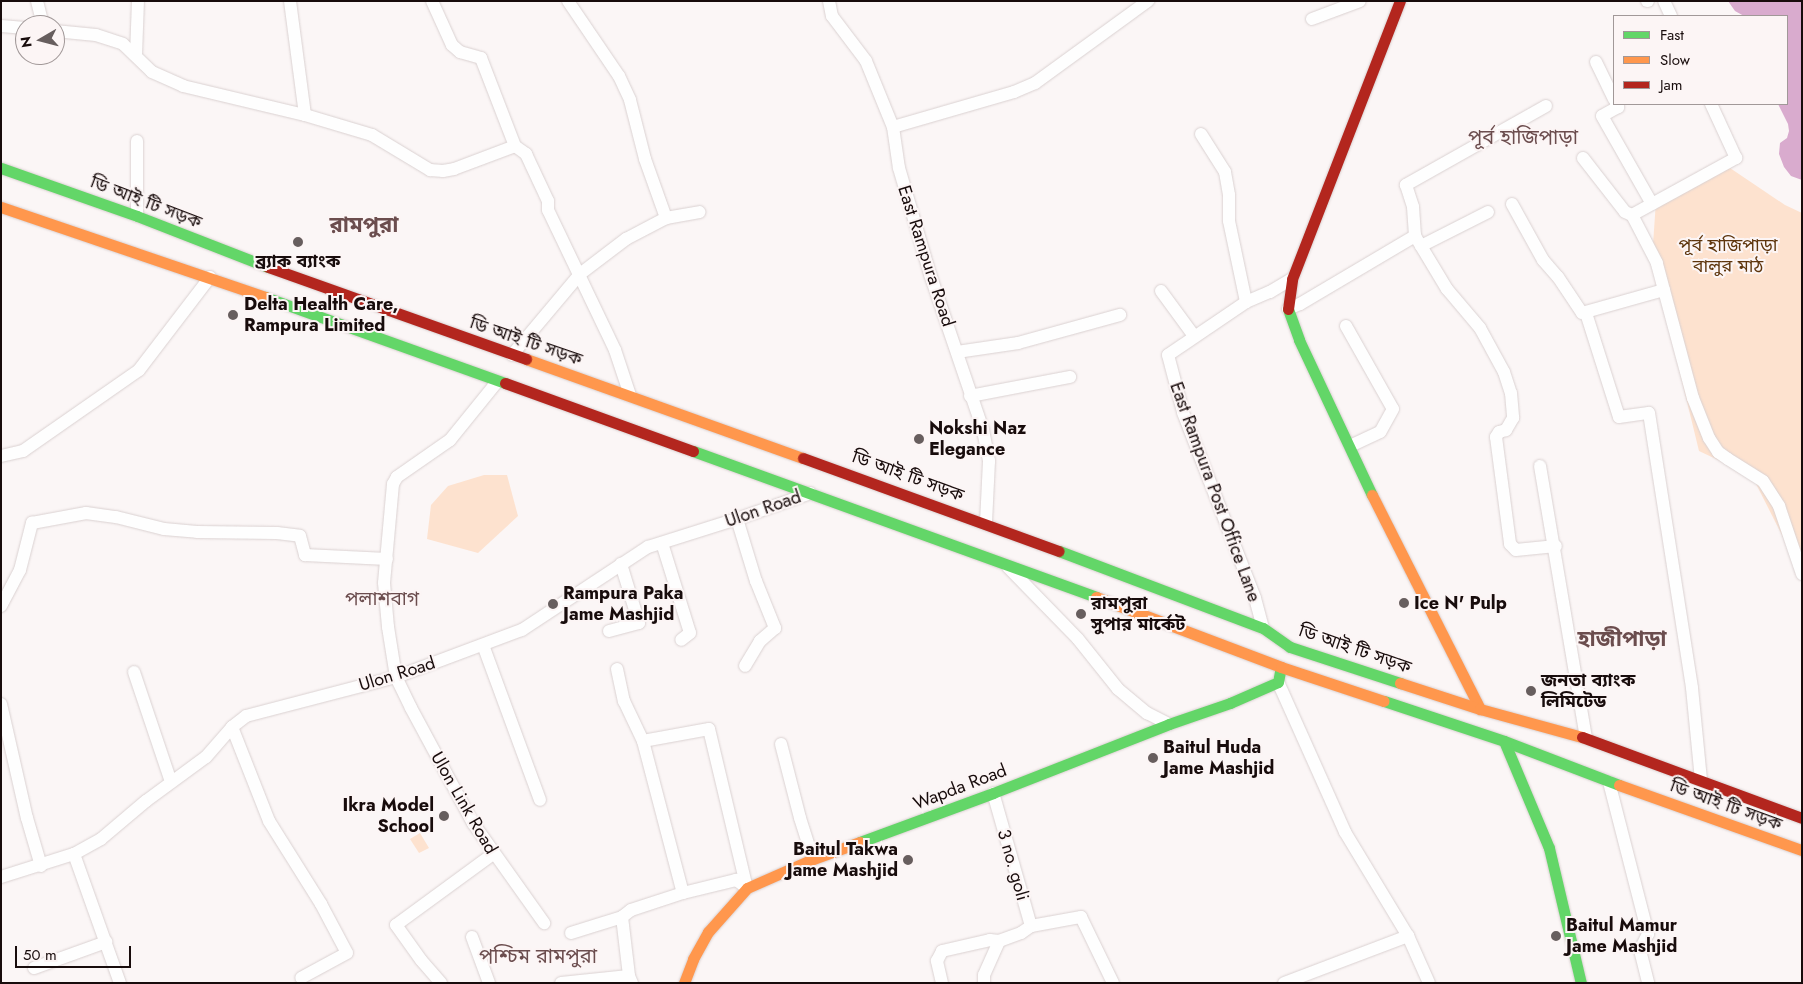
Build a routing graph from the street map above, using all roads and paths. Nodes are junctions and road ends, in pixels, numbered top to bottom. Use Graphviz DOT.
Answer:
graph roads {
  1 [pos="37,1"];
  2 [pos="138,1"];
  3 [pos="290,1"];
  4 [pos="432,1"];
  5 [pos="568,1"];
  6 [pos="829,1"];
  7 [pos="1360,1"];
  8 [pos="1400,1"];
  9 [pos="1664,1"];
  10 [pos="1143,3"];
  11 [pos="41,15"];
  12 [pos="1671,15"];
  13 [pos="1312,20"];
  14 [pos="1,26"];
  15 [pos="15,27"];
  16 [pos="65,32"];
  17 [pos="136,55"];
  18 [pos="1596,62"];
  19 [pos="1613,97"];
  20 [pos="1617,105"];
  21 [pos="1711,105"];
  22 [pos="1546,106"];
  23 [pos="305,116"];
  24 [pos="893,127"];
  25 [pos="1201,134"];
  26 [pos="137,141"];
  27 [pos="515,146"];
  28 [pos="1583,158"];
  29 [pos="1,168"];
  30 [pos="1512,204"];
  31 [pos="1652,204"];
  32 [pos="1,207"];
  33 [pos="699,212"];
  34 [pos="1488,212"];
  35 [pos="1632,215"];
  36 [pos="138,216"];
  37 [pos="666,218"];
  38 [pos="1418,241"];
  39 [pos="580,274"];
  40 [pos="210,277"];
  41 [pos="1292,280"];
  42 [pos="1664,290"];
  43 [pos="1161,291"];
  44 [pos="1246,302"];
  45 [pos="1288,308"];
  46 [pos="1586,313"];
  47 [pos="1120,315"];
  48 [pos="1346,326"];
  49 [pos="1194,336"];
  50 [pos="476,350"];
  51 [pos="957,352"];
  52 [pos="512,355"];
  53 [pos="468,372"];
  54 [pos="1070,377"];
  55 [pos="497,382"];
  56 [pos="630,395"];
  57 [pos="970,396"];
  58 [pos="1350,446"];
  59 [pos="1,456"];
  60 [pos="1540,466"];
  61 [pos="810,493"];
  62 [pos="737,520"];
  63 [pos="986,522"];
  64 [pos="662,542"];
  65 [pos="1556,546"];
  66 [pos="387,559"];
  67 [pos="1005,563"];
  68 [pos="621,564"];
  69 [pos="1802,574"];
  70 [pos="1,606"];
  71 [pos="1263,628"];
  72 [pos="609,631"];
  73 [pos="681,640"];
  74 [pos="483,645"];
  75 [pos="1290,647"];
  76 [pos="745,666"];
  77 [pos="1281,667"];
  78 [pos="617,669"];
  79 [pos="134,672"];
  80 [pos="396,677"];
  81 [pos="1278,682"];
  82 [pos="1,704"];
  83 [pos="1480,709"];
  84 [pos="1169,724"];
  85 [pos="232,727"];
  86 [pos="1586,738"];
  87 [pos="643,741"];
  88 [pos="1504,741"];
  89 [pos="781,744"];
  90 [pos="1701,780"];
  91 [pos="171,782"];
  92 [pos="1609,782"];
  93 [pos="993,793"];
  94 [pos="540,800"];
  95 [pos="1802,818"];
  96 [pos="1802,850"];
  97 [pos="74,854"];
  98 [pos="493,854"];
  99 [pos="813,860"];
  100 [pos="41,866"];
  101 [pos="1,877"];
  102 [pos="747,888"];
  103 [pos="683,893"];
  104 [pos="622,917"];
  105 [pos="544,923"];
  106 [pos="1026,929"];
  107 [pos="571,933"];
  108 [pos="1408,936"];
  109 [pos="472,937"];
  110 [pos="999,941"];
  111 [pos="106,942"];
  112 [pos="34,968"];
  113 [pos="301,978"];
  114 [pos="630,979"];
  115 [pos="120,983"];
  116 [pos="441,983"];
  117 [pos="489,983"];
  118 [pos="561,983"];
  119 [pos="684,983"];
  120 [pos="942,983"];
  121 [pos="984,983"];
  122 [pos="1113,983"];
  123 [pos="1284,983"];
  124 [pos="1430,983"];
  125 [pos="1581,983"];
  126 [pos="1648,983"];
  1 -- 11 [label="street"];
  2 -- 17 [label="street"];
  3 -- 23 [label="street"];
  4 -- 27 [label="street"];
  5 -- 37 [label="street"];
  6 -- 24 [label="street, East Rampura Road"];
  7 -- 13 [label="street"];
  8 -- 41 [label="main road"];
  9 -- 12 [label="street"];
  10 -- 24 [label="street"];
  14 -- 15 [label="street"];
  16 -- 17 [label="street"];
  17 -- 23 [label="street"];
  18 -- 19 [label="street"];
  20 -- 31 [label="street"];
  21 -- 31 [label="street"];
  22 -- 38 [label="street"];
  23 -- 27 [label="street"];
  24 -- 51 [label="street, East Rampura Road"];
  25 -- 44 [label="street"];
  26 -- 36 [label="street"];
  27 -- 39 [label="street"];
  28 -- 35 [label="street"];
  29 -- 36 [label="main road, ডি আই টি সড়ক"];
  30 -- 46 [label="street"];
  31 -- 35 [label="street"];
  32 -- 40 [label="main road, ডি আই টি সড়ক"];
  33 -- 37 [label="street"];
  34 -- 38 [label="street"];
  35 -- 42 [label="street"];
  36 -- 50 [label="main road, ডি আই টি সড়ক"];
  37 -- 39 [label="street"];
  38 -- 45 [label="street"];
  38 -- 65 [label="street"];
  39 -- 52 [label="street"];
  39 -- 56 [label="street"];
  40 -- 53 [label="main road, ডি আই টি সড়ক"];
  40 -- 59 [label="street"];
  41 -- 44 [label="street"];
  41 -- 45 [label="main road"];
  42 -- 46 [label="street"];
  42 -- 69 [label="street"];
  43 -- 49 [label="street"];
  44 -- 49 [label="street"];
  45 -- 58 [label="main road"];
  46 -- 90 [label="street"];
  47 -- 51 [label="street"];
  48 -- 58 [label="street"];
  49 -- 71 [label="street, East Rampura Post Office Lane"];
  50 -- 52 [label="main road, ডি আই টি সড়ক"];
  50 -- 53 [label="main road"];
  51 -- 57 [label="street, East Rampura Road"];
  52 -- 56 [label="main road, ডি আই টি সড়ক"];
  53 -- 55 [label="main road, ডি আই টি সড়ক"];
  54 -- 57 [label="street"];
  55 -- 61 [label="main road, ডি আই টি সড়ক"];
  55 -- 66 [label="street, Ulon Link Road"];
  56 -- 63 [label="main road, ডি আই টি সড়ক"];
  57 -- 63 [label="street, East Rampura Road"];
  58 -- 83 [label="main road"];
  60 -- 65 [label="street"];
  61 -- 62 [label="street, Ulon Road"];
  61 -- 67 [label="main road, ডি আই টি সড়ক"];
  62 -- 64 [label="street, Ulon Road"];
  62 -- 76 [label="street"];
  63 -- 71 [label="main road, ডি আই টি সড়ক"];
  64 -- 68 [label="street, Ulon Road"];
  64 -- 73 [label="street"];
  65 -- 86 [label="street"];
  66 -- 70 [label="street"];
  66 -- 80 [label="street, Ulon Link Road"];
  67 -- 77 [label="main road, ডি আই টি সড়ক"];
  67 -- 84 [label="street"];
  68 -- 72 [label="street"];
  68 -- 74 [label="street, Ulon Road"];
  71 -- 75 [label="main road, ডি আই টি সড়ক"];
  74 -- 80 [label="street, Ulon Road"];
  74 -- 94 [label="street"];
  75 -- 77 [label="main road"];
  75 -- 83 [label="main road, ডি আই টি সড়ক"];
  77 -- 81 [label="main road"];
  77 -- 88 [label="main road, ডি আই টি সড়ক"];
  78 -- 87 [label="street"];
  79 -- 91 [label="street"];
  80 -- 85 [label="street, Ulon Road"];
  80 -- 98 [label="street, Ulon Link Road"];
  81 -- 84 [label="main road, Wapda Road"];
  81 -- 108 [label="street"];
  82 -- 100 [label="street"];
  83 -- 86 [label="main road, ডি আই টি সড়ক"];
  84 -- 93 [label="main road, Wapda Road"];
  85 -- 91 [label="street, Ulon Road"];
  85 -- 113 [label="street"];
  86 -- 90 [label="main road, ডি আই টি সড়ক"];
  87 -- 102 [label="street"];
  87 -- 103 [label="street"];
  88 -- 92 [label="main road, ডি আই টি সড়ক"];
  88 -- 125 [label="main road"];
  89 -- 99 [label="street"];
  90 -- 95 [label="main road, ডি আই টি সড়ক"];
  91 -- 97 [label="street, Ulon Road"];
  92 -- 96 [label="main road, ডি আই টি সড়ক"];
  92 -- 126 [label="street"];
  93 -- 99 [label="main road, Wapda Road"];
  93 -- 106 [label="street, 3 no. goli"];
  97 -- 100 [label="street, Ulon Road"];
  97 -- 111 [label="street"];
  98 -- 105 [label="street, Ulon Link Road"];
  98 -- 116 [label="street"];
  99 -- 102 [label="main road, Wapda Road"];
  100 -- 101 [label="street, Ulon Road"];
  102 -- 103 [label="street"];
  102 -- 119 [label="main road, Wapda Road"];
  103 -- 104 [label="street"];
  104 -- 107 [label="street"];
  104 -- 114 [label="street"];
  106 -- 110 [label="street"];
  106 -- 122 [label="street"];
  108 -- 123 [label="street"];
  108 -- 124 [label="street"];
  109 -- 117 [label="street"];
  110 -- 120 [label="street"];
  110 -- 121 [label="street"];
  111 -- 112 [label="street"];
  111 -- 115 [label="street"];
  114 -- 118 [label="street"];
}
